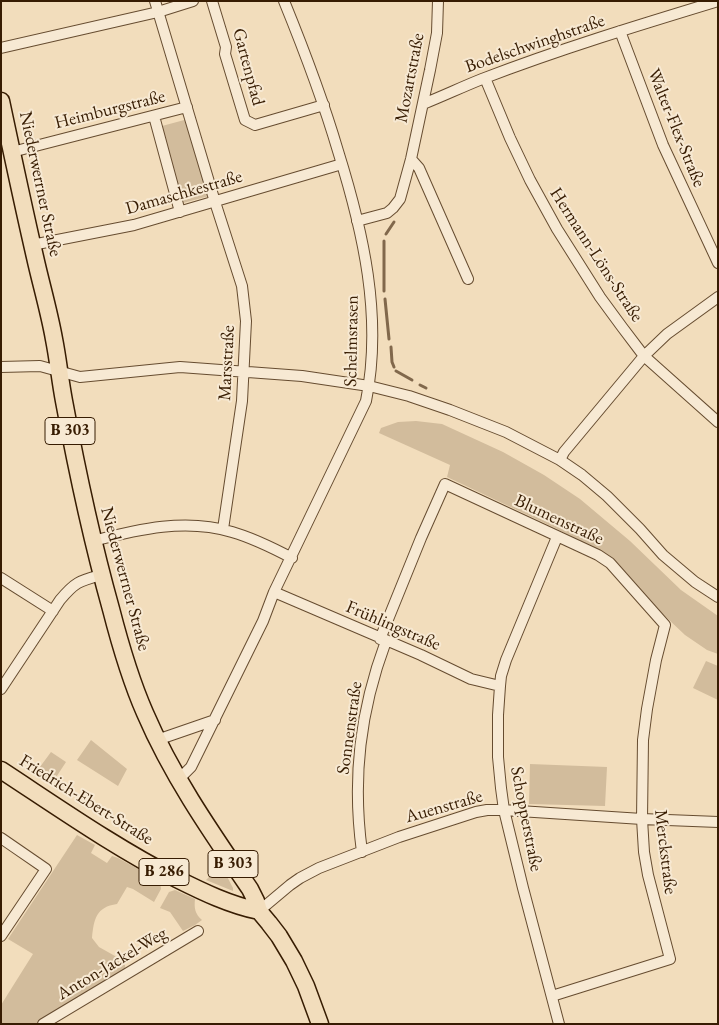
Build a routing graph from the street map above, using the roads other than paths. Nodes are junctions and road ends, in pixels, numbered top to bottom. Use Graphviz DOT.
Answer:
graph roads {
  1 [pos="155,1"];
  2 [pos="193,1"];
  3 [pos="212,1"];
  4 [pos="284,1"];
  5 [pos="438,1"];
  6 [pos="718,1"];
  7 [pos="158,12"];
  8 [pos="620,31"];
  9 [pos="1,48"];
  10 [pos="485,78"];
  11 [pos="1,101"];
  12 [pos="423,104"];
  13 [pos="324,105"];
  14 [pos="188,107"];
  15 [pos="154,116"];
  16 [pos="12,152"];
  17 [pos="411,159"];
  18 [pos="342,164"];
  19 [pos="215,202"];
  20 [pos="180,212"];
  21 [pos="357,221"];
  22 [pos="32,246"];
  23 [pos="718,262"];
  24 [pos="468,279"];
  25 [pos="718,297"];
  26 [pos="644,356"];
  27 [pos="1,367"];
  28 [pos="60,371"];
  29 [pos="243,372"];
  30 [pos="369,386"];
  31 [pos="718,422"];
  32 [pos="560,460"];
  33 [pos="445,484"];
  34 [pos="224,529"];
  35 [pos="557,537"];
  36 [pos="93,541"];
  37 [pos="292,558"];
  38 [pos="101,575"];
  39 [pos="1,578"];
  40 [pos="274,592"];
  41 [pos="718,597"];
  42 [pos="53,611"];
  43 [pos="665,625"];
  44 [pos="383,640"];
  45 [pos="500,686"];
  46 [pos="1,689"];
  47 [pos="215,720"];
  48 [pos="157,740"];
  49 [pos="1,770"];
  50 [pos="178,780"];
  51 [pos="504,810"];
  52 [pos="642,819"];
  53 [pos="718,822"];
  54 [pos="1,838"];
  55 [pos="362,852"];
  56 [pos="258,911"];
  57 [pos="1,916"];
  58 [pos="10,922"];
  59 [pos="198,931"];
  60 [pos="1,936"];
  61 [pos="552,996"];
  62 [pos="43,1024"];
  63 [pos="320,1024"];
  64 [pos="559,1024"];
  1 -- 7 [label="street, Marsstraße"];
  2 -- 7 [label="street"];
  3 -- 13 [label="street, Gartenpfad"];
  4 -- 13 [label="street, Schelmsrasen"];
  5 -- 12 [label="street, Mozartstraße"];
  6 -- 8 [label="street, Bodelschwinghstraße"];
  7 -- 9 [label="street"];
  7 -- 14 [label="street, Marsstraße"];
  8 -- 10 [label="street, Bodelschwinghstraße"];
  8 -- 23 [label="street, Walter-Flex-Straße"];
  10 -- 12 [label="street, Bodelschwinghstraße"];
  10 -- 26 [label="street, Hermann-Löns-Straße"];
  11 -- 16 [label="main road, Niederwerrner Straße / B 303"];
  12 -- 17 [label="street, Mozartstraße"];
  13 -- 18 [label="street, Schelmsrasen"];
  14 -- 15 [label="street, Heimburgstraße"];
  14 -- 19 [label="street, Marsstraße"];
  15 -- 16 [label="street, Heimburgstraße"];
  15 -- 20 [label="street"];
  16 -- 22 [label="main road, Niederwerrner Straße / B 303"];
  17 -- 21 [label="street, Mozartstraße"];
  17 -- 24 [label="street"];
  18 -- 19 [label="street, Damaschkestraße"];
  18 -- 21 [label="street, Schelmsrasen"];
  19 -- 20 [label="street, Damaschkestraße"];
  19 -- 29 [label="street, Marsstraße"];
  20 -- 22 [label="street, Damaschkestraße"];
  21 -- 30 [label="street, Schelmsrasen"];
  22 -- 28 [label="main road, Niederwerrner Straße / B 303"];
  25 -- 26 [label="street"];
  26 -- 31 [label="street, Hermann-Löns-Straße"];
  26 -- 32 [label="street"];
  27 -- 28 [label="street"];
  28 -- 29 [label="street"];
  28 -- 36 [label="main road, Niederwerrner Straße / B 303"];
  29 -- 30 [label="street"];
  29 -- 34 [label="street, Marsstraße"];
  30 -- 32 [label="street"];
  30 -- 37 [label="street, Schelmsrasen"];
  32 -- 41 [label="street"];
  33 -- 35 [label="street, Blumenstraße"];
  33 -- 44 [label="street, Sonnenstraße"];
  34 -- 36 [label="street"];
  34 -- 37 [label="street"];
  35 -- 43 [label="street, Blumenstraße"];
  35 -- 45 [label="street, Schopperstraße"];
  36 -- 38 [label="main road, Niederwerrner Straße / B 303"];
  37 -- 40 [label="street, Schelmsrasen"];
  38 -- 42 [label="street"];
  38 -- 48 [label="main road, Niederwerrner Straße / B 303"];
  39 -- 42 [label="street"];
  40 -- 44 [label="street, Frühlingstraße"];
  40 -- 47 [label="street, Schelmsrasen"];
  42 -- 46 [label="street"];
  43 -- 52 [label="street, Merckstraße"];
  44 -- 45 [label="street, Frühlingstraße"];
  44 -- 55 [label="street, Sonnenstraße"];
  45 -- 51 [label="street, Schopperstraße"];
  47 -- 48 [label="street"];
  47 -- 50 [label="street, Schelmsrasen"];
  48 -- 50 [label="main road, Niederwerrner Straße / B 303"];
  49 -- 56 [label="main road, Friedrich-Ebert-Straße / B 286"];
  50 -- 56 [label="main road, Niederwerrner Straße / B 303"];
  51 -- 52 [label="street, Auenstraße"];
  51 -- 55 [label="street, Auenstraße"];
  51 -- 61 [label="street, Schopperstraße"];
  52 -- 53 [label="street, Auenstraße"];
  52 -- 61 [label="street, Merckstraße"];
  54 -- 58 [label="street"];
  55 -- 56 [label="street, Auenstraße"];
  56 -- 63 [label="main road, Niederwerrner Straße"];
  57 -- 58 [label="street"];
  58 -- 60 [label="street"];
  59 -- 62 [label="street, Anton-Jackel-Weg"];
  61 -- 64 [label="street, Schopperstraße"];
}
